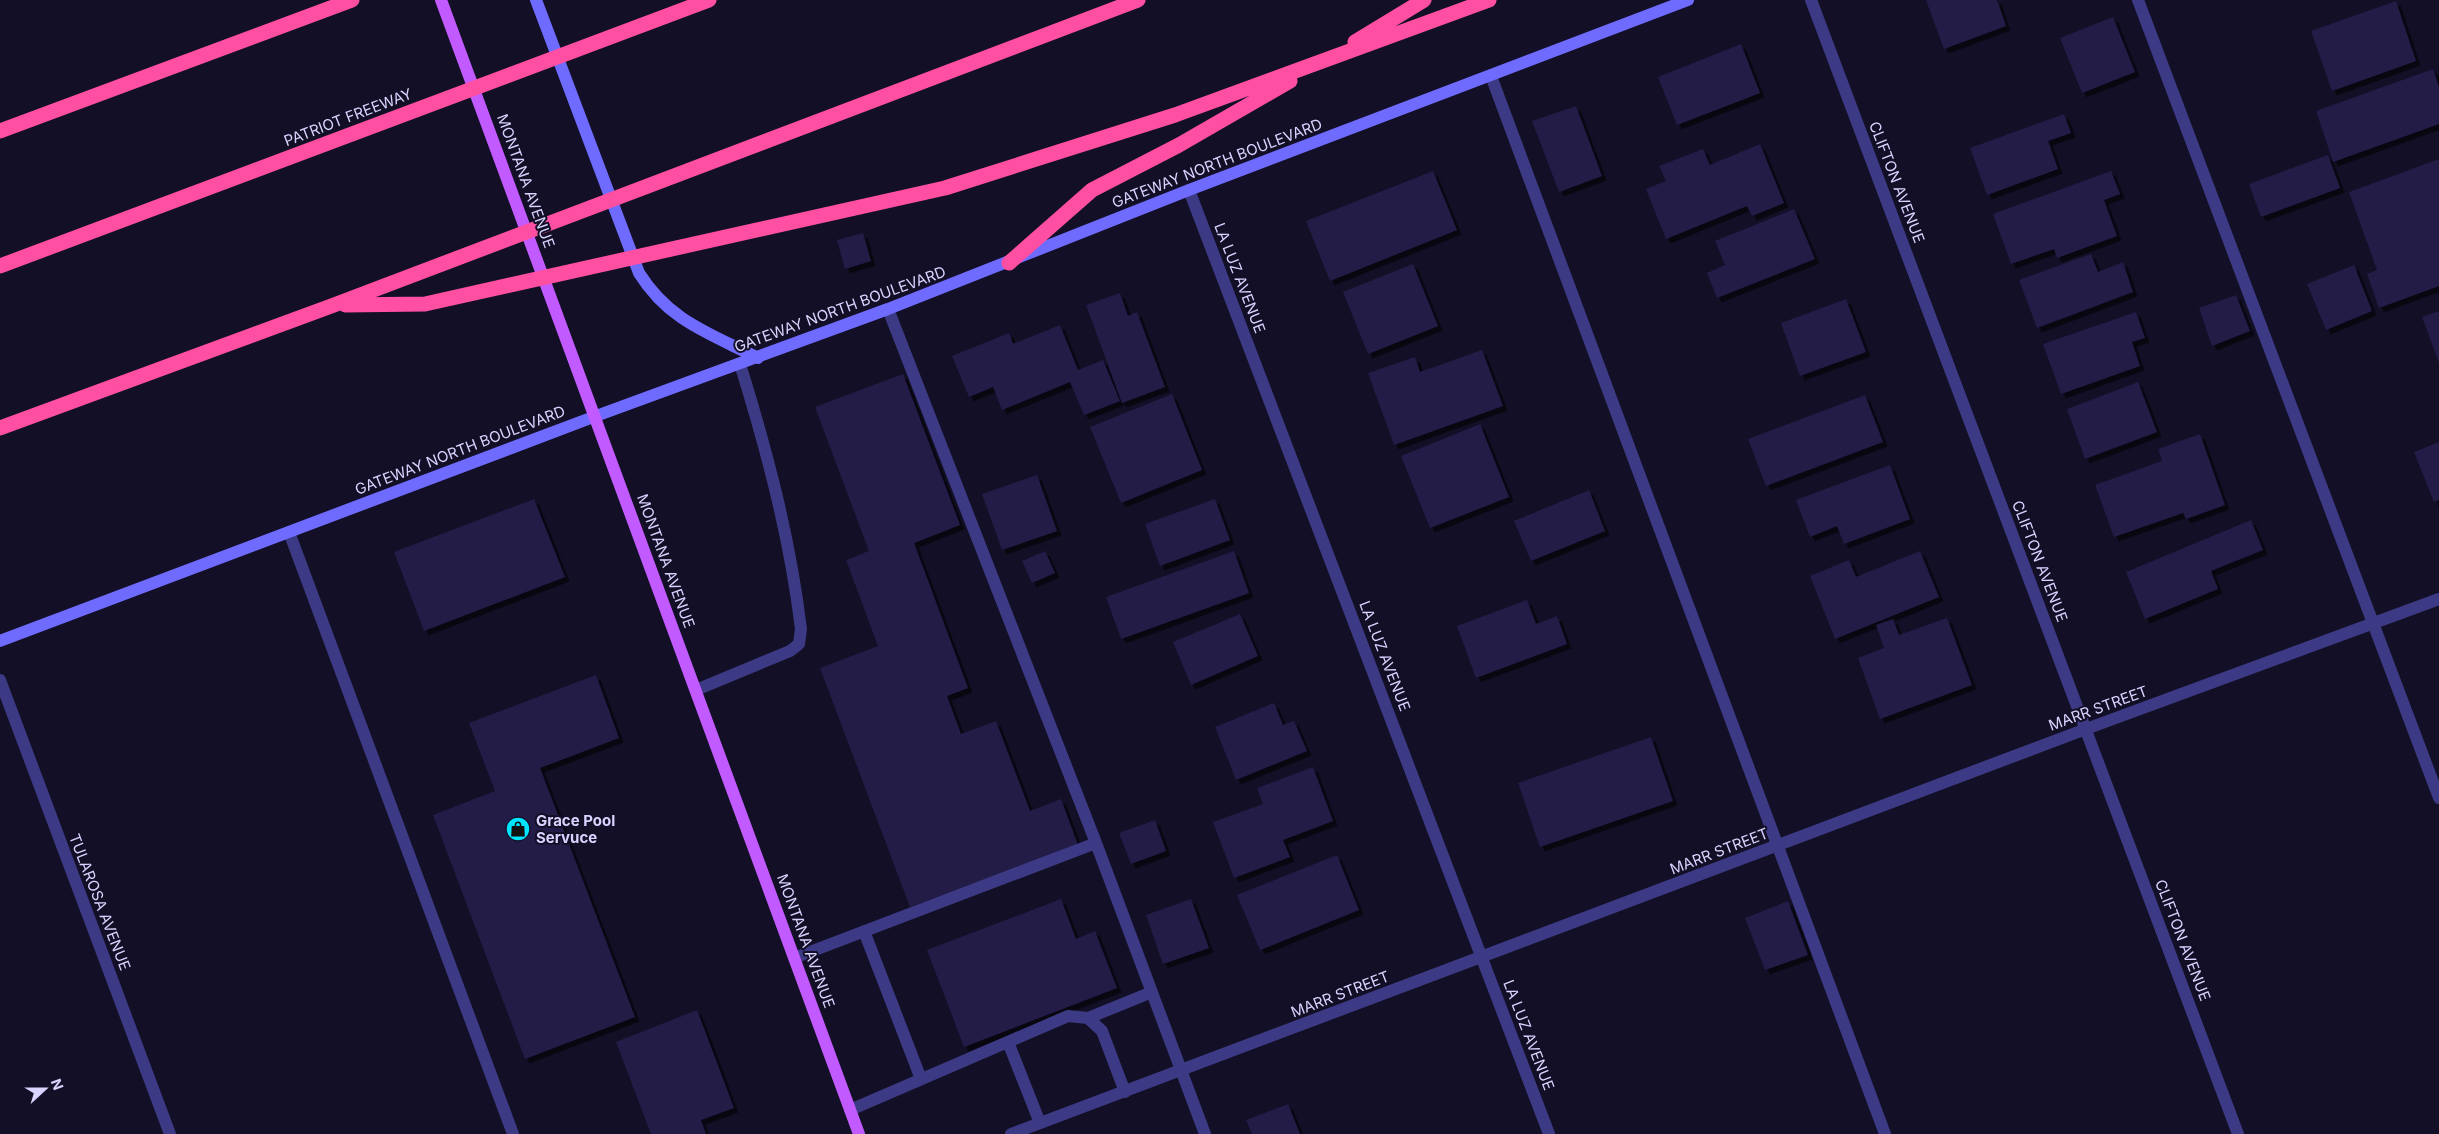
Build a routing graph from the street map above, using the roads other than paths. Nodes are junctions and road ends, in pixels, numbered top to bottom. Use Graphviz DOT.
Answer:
graph roads {
  1 [pos="352,0"];
  2 [pos="441,0"];
  3 [pos="536,0"];
  4 [pos="709,0"];
  5 [pos="1138,0"];
  6 [pos="1424,0"];
  7 [pos="1489,0"];
  8 [pos="1688,0"];
  9 [pos="1811,0"];
  10 [pos="2138,0"];
  11 [pos="1491,76"];
  12 [pos="0,131"];
  13 [pos="1189,190"];
  14 [pos="1010,263"];
  15 [pos="0,266"];
  16 [pos="334,305"];
  17 [pos="888,309"];
  18 [pos="758,358"];
  19 [pos="740,364"];
  20 [pos="596,416"];
  21 [pos="0,428"];
  22 [pos="289,532"];
  23 [pos="2439,599"];
  24 [pos="2372,624"];
  25 [pos="0,641"];
  26 [pos="0,680"];
  27 [pos="696,690"];
  28 [pos="2086,729"];
  29 [pos="2439,798"];
  30 [pos="1096,843"];
  31 [pos="1779,846"];
  32 [pos="864,931"];
  33 [pos="794,958"];
  34 [pos="1482,958"];
  35 [pos="1152,992"];
  36 [pos="1088,1018"];
  37 [pos="1008,1042"];
  38 [pos="1182,1071"];
  39 [pos="921,1079"];
  40 [pos="1124,1092"];
  41 [pos="850,1110"];
  42 [pos="1040,1123"];
  43 [pos="170,1134"];
  44 [pos="513,1134"];
  45 [pos="859,1134"];
  46 [pos="1011,1134"];
  47 [pos="1205,1134"];
  48 [pos="1549,1134"];
  49 [pos="1885,1134"];
  50 [pos="2238,1134"];
  1 -- 12 [label="highway"];
  2 -- 20 [label="main road, MONTANA AVENUE"];
  3 -- 18 [label="main road"];
  4 -- 15 [label="highway, PATRIOT FREEWAY"];
  5 -- 16 [label="highway"];
  6 -- 14 [label="highway"];
  7 -- 16 [label="highway"];
  8 -- 11 [label="main road, GATEWAY NORTH BOULEVARD"];
  9 -- 28 [label="street, CLIFTON AVENUE"];
  10 -- 24 [label="street"];
  11 -- 13 [label="main road, GATEWAY NORTH BOULEVARD"];
  11 -- 31 [label="street"];
  13 -- 14 [label="main road, GATEWAY NORTH BOULEVARD"];
  13 -- 34 [label="street, LA LUZ AVENUE"];
  14 -- 17 [label="main road, GATEWAY NORTH BOULEVARD"];
  16 -- 21 [label="highway"];
  17 -- 18 [label="main road, GATEWAY NORTH BOULEVARD"];
  17 -- 30 [label="street"];
  18 -- 19 [label="main road, GATEWAY NORTH BOULEVARD"];
  19 -- 20 [label="main road, GATEWAY NORTH BOULEVARD"];
  19 -- 27 [label="street"];
  20 -- 22 [label="main road, GATEWAY NORTH BOULEVARD"];
  20 -- 27 [label="main road, MONTANA AVENUE"];
  22 -- 25 [label="main road, GATEWAY NORTH BOULEVARD"];
  22 -- 44 [label="street"];
  23 -- 24 [label="street, MARR STREET"];
  24 -- 28 [label="street, MARR STREET"];
  24 -- 29 [label="street"];
  26 -- 43 [label="street, TULAROSA AVENUE"];
  27 -- 33 [label="main road, MONTANA AVENUE"];
  28 -- 31 [label="street, MARR STREET"];
  28 -- 50 [label="street, CLIFTON AVENUE"];
  30 -- 32 [label="street"];
  30 -- 35 [label="street"];
  31 -- 34 [label="street, MARR STREET"];
  31 -- 49 [label="street"];
  32 -- 33 [label="street"];
  32 -- 39 [label="street"];
  33 -- 41 [label="main road, MONTANA AVENUE"];
  34 -- 38 [label="street, MARR STREET"];
  34 -- 48 [label="street, LA LUZ AVENUE"];
  35 -- 36 [label="street"];
  35 -- 38 [label="street"];
  36 -- 37 [label="street"];
  36 -- 40 [label="street"];
  37 -- 39 [label="street"];
  37 -- 42 [label="street"];
  38 -- 40 [label="street, MARR STREET"];
  38 -- 47 [label="street"];
  39 -- 41 [label="street"];
  40 -- 42 [label="street, MARR STREET"];
  41 -- 45 [label="main road, MONTANA AVENUE"];
  42 -- 46 [label="street, MARR STREET"];
}
